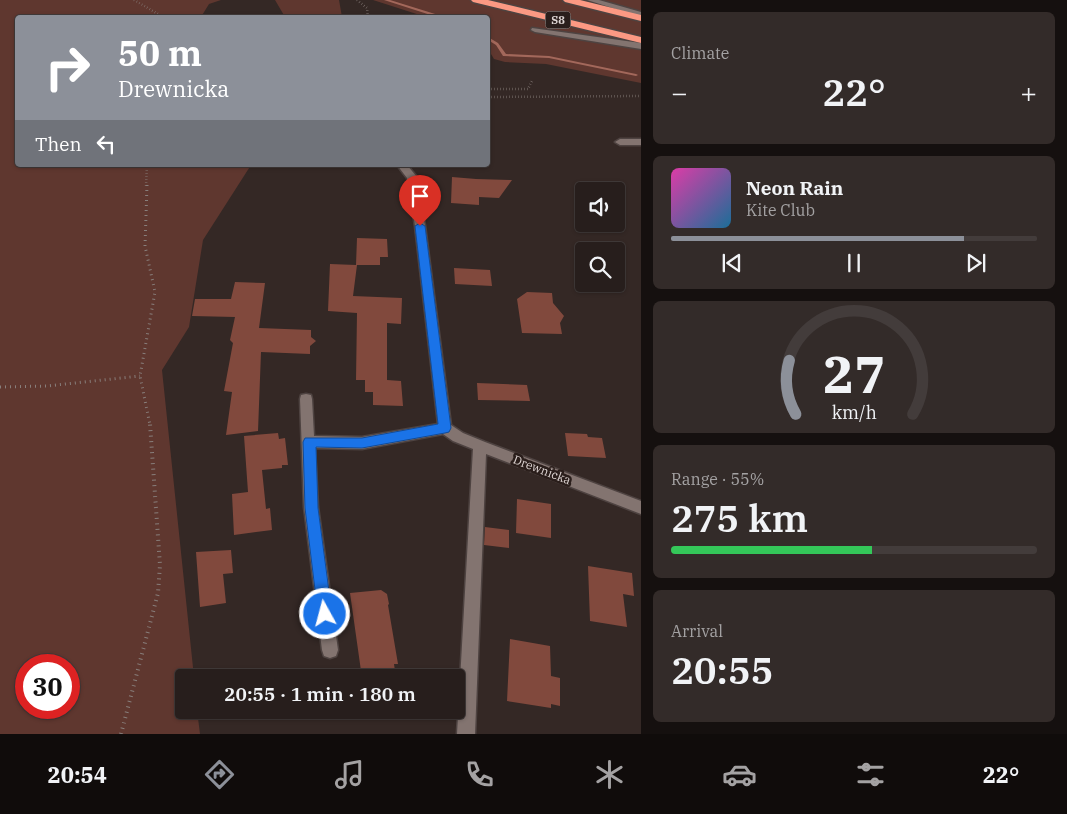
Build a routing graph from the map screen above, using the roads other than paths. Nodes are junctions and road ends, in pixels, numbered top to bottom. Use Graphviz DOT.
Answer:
graph roads {
  1 [pos="476,0"];
  2 [pos="568,0"];
  3 [pos="591,0"];
  4 [pos="641,16"];
  5 [pos="535,30"];
  6 [pos="641,40"];
  7 [pos="641,46"];
  8 [pos="620,142"];
  9 [pos="641,142"];
  10 [pos="404,167"];
  11 [pos="306,399"];
  12 [pos="445,428"];
  13 [pos="309,442"];
  14 [pos="480,446"];
  15 [pos="641,508"];
  16 [pos="330,650"];
  17 [pos="466,734"];
  1 -- 6 [label="highway, S8"];
  2 -- 4 [label="highway, S8"];
  3 -- 4 [label="street"];
  5 -- 7 [label="street"];
  8 -- 9 [label="street"];
  10 -- 12 [label="street"];
  11 -- 13 [label="street"];
  12 -- 13 [label="street"];
  12 -- 14 [label="street, Drewnicka"];
  13 -- 16 [label="street"];
  14 -- 15 [label="street, Drewnicka"];
  14 -- 17 [label="street"];
}
